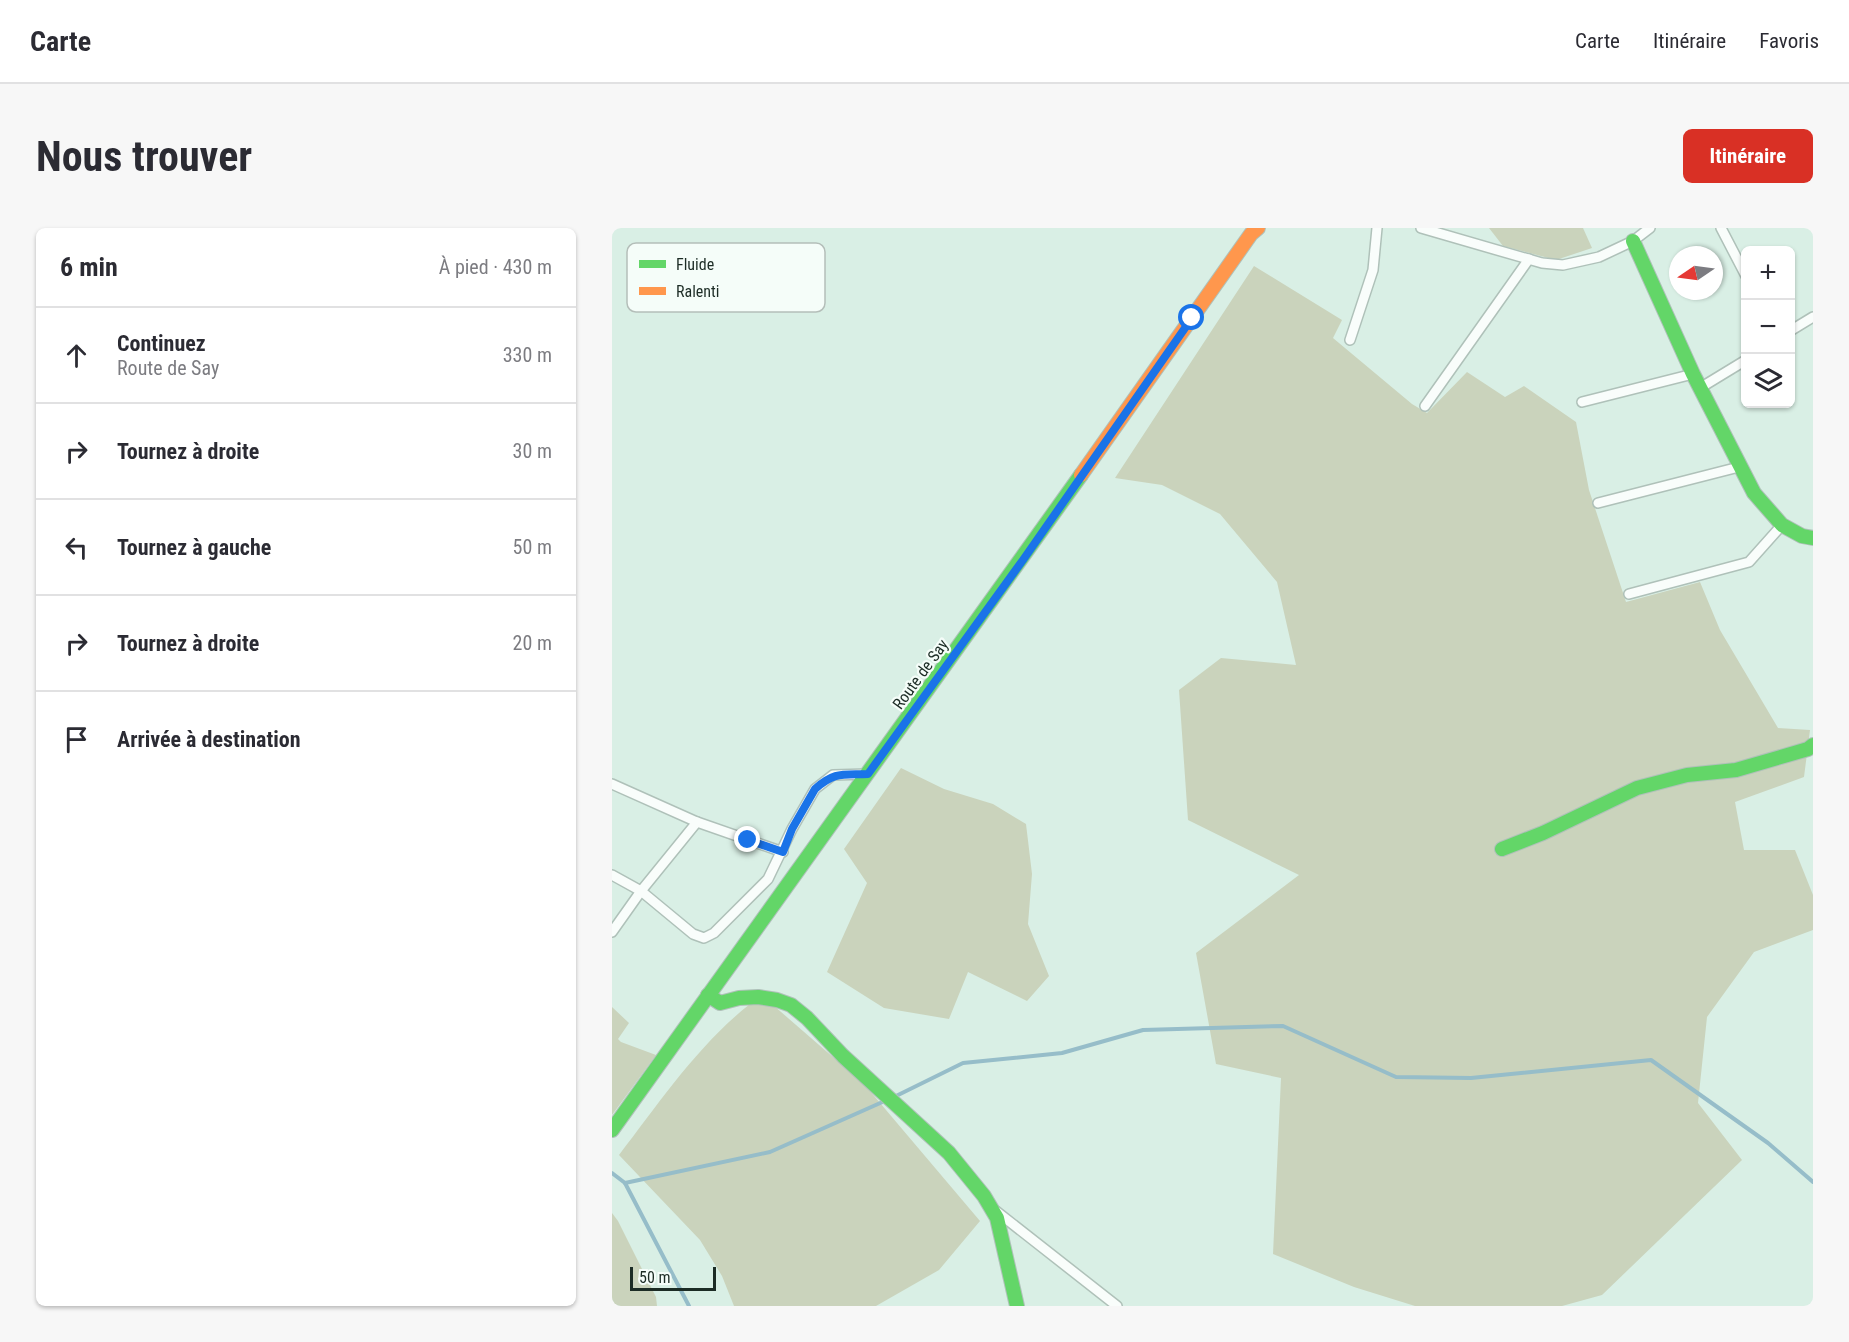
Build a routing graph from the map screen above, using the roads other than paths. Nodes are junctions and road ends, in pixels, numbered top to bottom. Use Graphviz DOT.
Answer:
graph roads {
  1 [pos="1377,228"];
  2 [pos="1422,228"];
  3 [pos="1650,228"];
  4 [pos="1721,228"];
  5 [pos="1254,230"];
  6 [pos="1633,241"];
  7 [pos="1529,259"];
  8 [pos="1741,266"];
  9 [pos="1813,316"];
  10 [pos="1795,328"];
  11 [pos="1350,340"];
  12 [pos="1741,363"];
  13 [pos="1693,374"];
  14 [pos="1700,388"];
  15 [pos="1582,402"];
  16 [pos="1425,406"];
  17 [pos="1739,466"];
  18 [pos="1598,503"];
  19 [pos="1782,525"];
  20 [pos="1813,538"];
  21 [pos="1629,594"];
  22 [pos="1813,745"];
  23 [pos="868,774"];
  24 [pos="612,784"];
  25 [pos="697,822"];
  26 [pos="1502,849"];
  27 [pos="783,852"];
  28 [pos="612,875"];
  29 [pos="641,891"];
  30 [pos="612,932"];
  31 [pos="708,995"];
  32 [pos="612,1130"];
  33 [pos="992,1207"];
  34 [pos="1015,1304"];
  35 [pos="1117,1306"];
  1 -- 11 [label="street"];
  2 -- 7 [label="street"];
  3 -- 6 [label="street"];
  4 -- 8 [label="street"];
  5 -- 23 [label="street, Route de Say"];
  6 -- 7 [label="street"];
  6 -- 13 [label="street"];
  7 -- 16 [label="street"];
  9 -- 10 [label="street"];
  12 -- 14 [label="street"];
  13 -- 14 [label="street"];
  13 -- 15 [label="street"];
  14 -- 17 [label="street"];
  17 -- 18 [label="street"];
  17 -- 19 [label="street"];
  19 -- 20 [label="street"];
  19 -- 21 [label="street"];
  22 -- 26 [label="street"];
  23 -- 27 [label="street"];
  23 -- 31 [label="street, Route de Say"];
  24 -- 25 [label="street"];
  25 -- 27 [label="street"];
  25 -- 29 [label="street"];
  27 -- 29 [label="street"];
  28 -- 29 [label="street"];
  29 -- 30 [label="street"];
  31 -- 32 [label="street, Route de Say"];
  31 -- 33 [label="street"];
  33 -- 34 [label="street"];
  33 -- 35 [label="street"];
}
